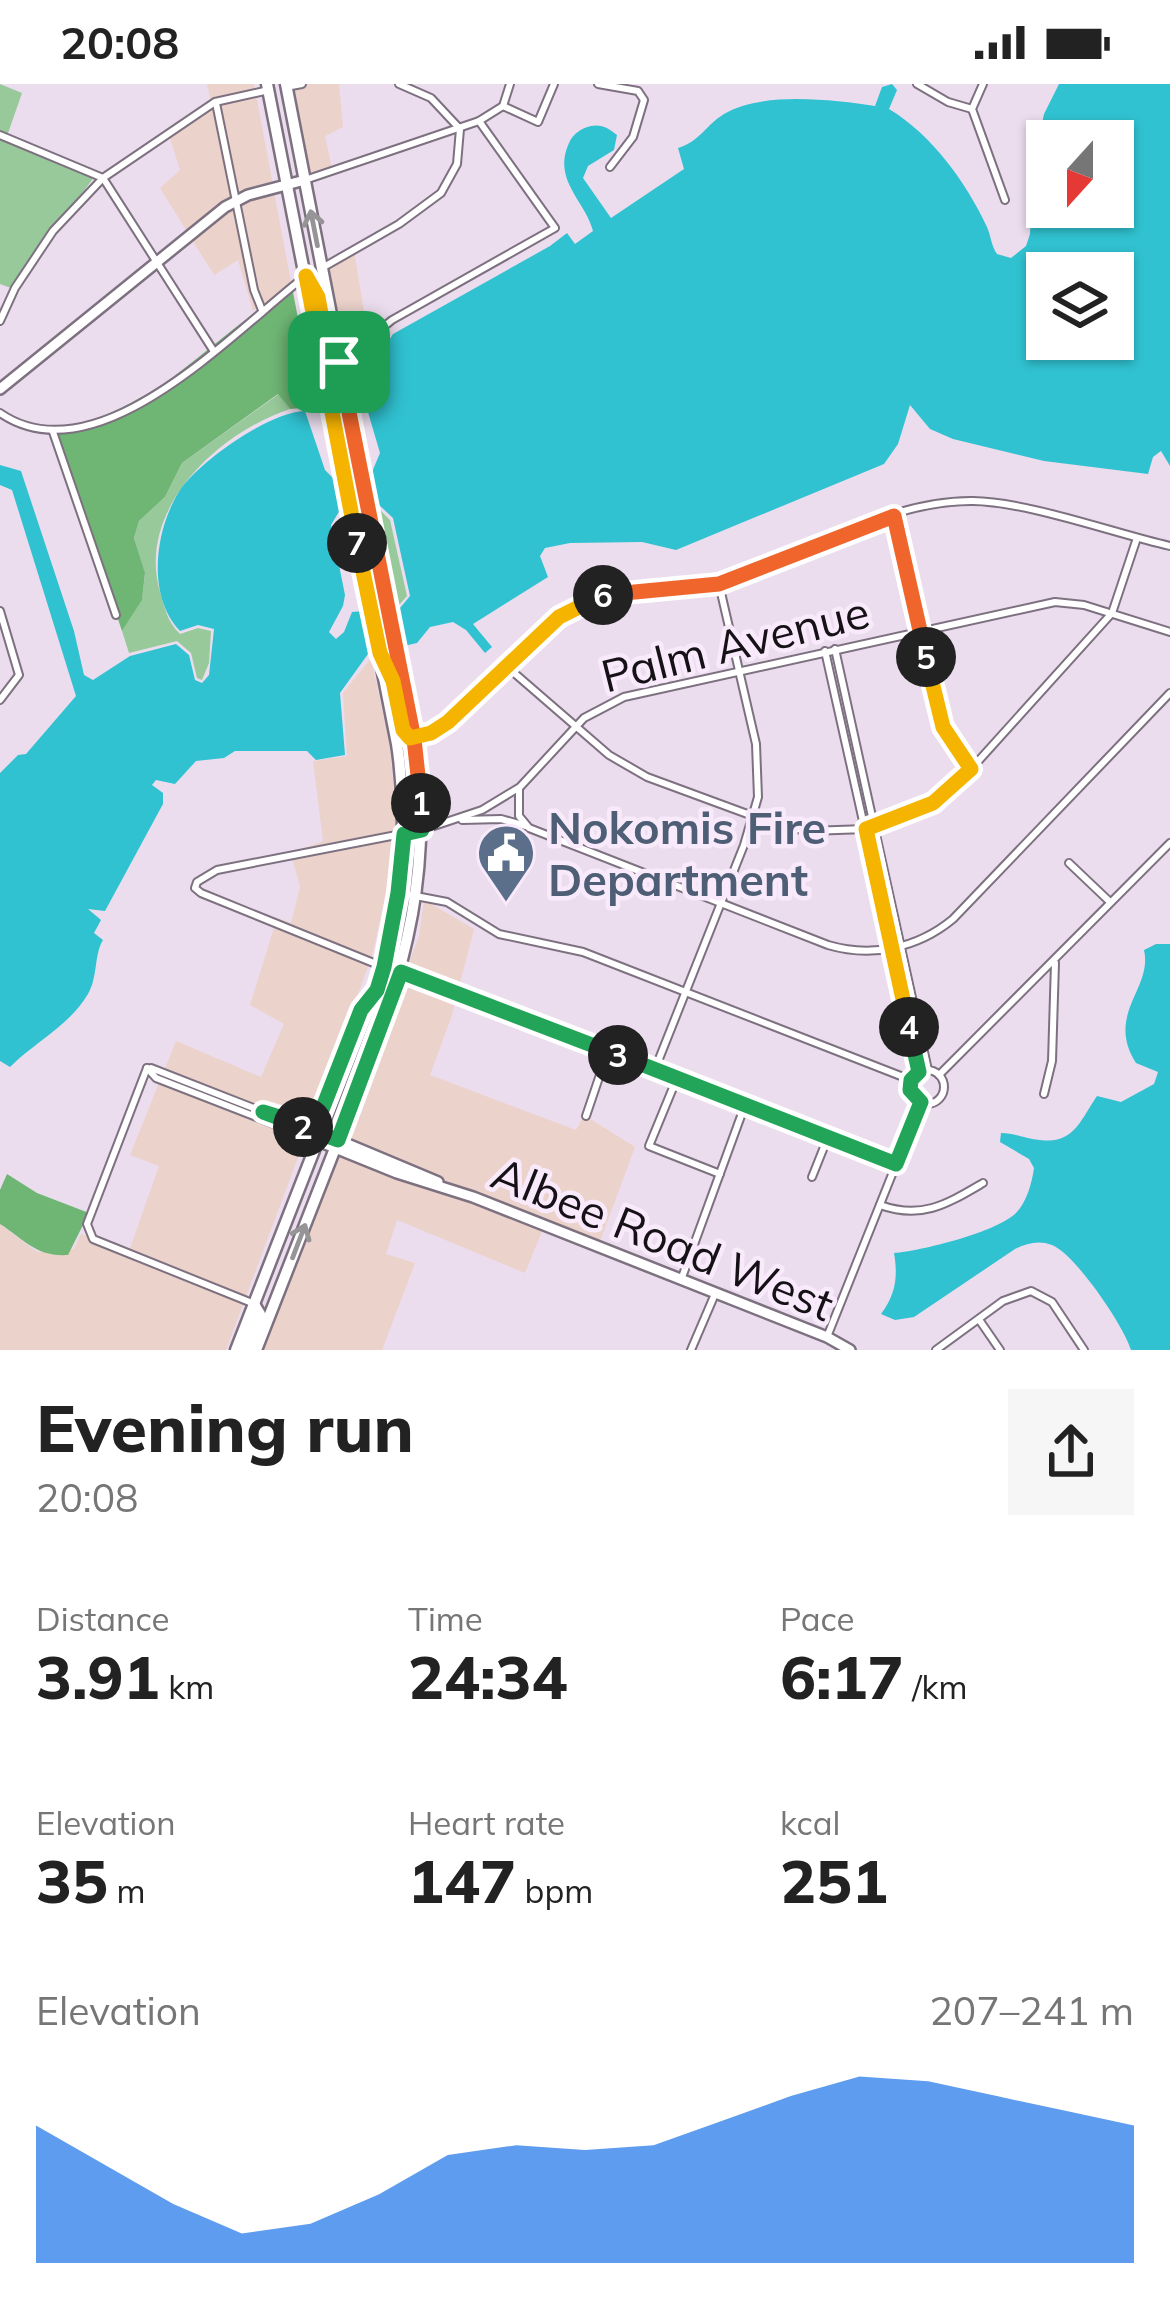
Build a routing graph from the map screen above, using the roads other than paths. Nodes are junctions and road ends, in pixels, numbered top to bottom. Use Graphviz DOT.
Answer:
graph roads {
  1 [pos="302,84"];
  2 [pos="399,84"];
  3 [pos="510,84"];
  4 [pos="554,84"];
  5 [pos="598,84"];
  6 [pos="917,84"];
  7 [pos="982,84"];
  8 [pos="286,85"];
  9 [pos="268,87"];
  10 [pos="215,102"];
  11 [pos="503,106"];
  12 [pos="971,109"];
  13 [pos="479,121"];
  14 [pos="460,129"];
  15 [pos="0,135"];
  16 [pos="610,167"];
  17 [pos="104,178"];
  18 [pos="305,180"];
  19 [pos="287,185"];
  20 [pos="236,200"];
  21 [pos="1005,200"];
  22 [pos="158,263"];
  23 [pos="322,268"];
  24 [pos="306,276"];
  25 [pos="262,310"];
  26 [pos="0,321"];
  27 [pos="213,350"];
  28 [pos="339,362"];
  29 [pos="0,389"];
  30 [pos="0,413"];
  31 [pos="53,432"];
  32 [pos="894,516"];
  33 [pos="1136,538"];
  34 [pos="1170,546"];
  35 [pos="719,584"];
  36 [pos="0,611"];
  37 [pos="1112,613"];
  38 [pos="116,615"];
  39 [pos="920,630"];
  40 [pos="1167,634"];
  41 [pos="830,650"];
  42 [pos="380,653"];
  43 [pos="505,665"];
  44 [pos="739,670"];
  45 [pos="1170,693"];
  46 [pos="0,700"];
  47 [pos="574,727"];
  48 [pos="414,739"];
  49 [pos="971,769"];
  50 [pos="520,787"];
  51 [pos="753,818"];
  52 [pos="458,820"];
  53 [pos="530,828"];
  54 [pos="870,828"];
  55 [pos="422,830"];
  56 [pos="404,834"];
  57 [pos="1170,843"];
  58 [pos="1069,862"];
  59 [pos="398,893"];
  60 [pos="417,895"];
  61 [pos="721,902"];
  62 [pos="1111,903"];
  63 [pos="896,947"];
  64 [pos="1055,959"];
  65 [pos="384,967"];
  66 [pos="401,972"];
  67 [pos="377,990"];
  68 [pos="686,992"];
  69 [pos="608,1051"];
  70 [pos="147,1068"];
  71 [pos="656,1069"];
  72 [pos="923,1071"];
  73 [pos="939,1075"];
  74 [pos="676,1078"];
  75 [pos="911,1080"];
  76 [pos="1044,1094"];
  77 [pos="921,1102"];
  78 [pos="745,1105"];
  79 [pos="263,1112"];
  80 [pos="586,1116"];
  81 [pos="320,1137"];
  82 [pos="828,1138"];
  83 [pos="337,1144"];
  84 [pos="896,1164"];
  85 [pos="720,1174"];
  86 [pos="812,1177"];
  87 [pos="983,1183"];
  88 [pos="880,1205"];
  89 [pos="681,1280"];
  90 [pos="715,1294"];
  91 [pos="254,1304"];
  92 [pos="980,1321"];
  93 [pos="827,1337"];
  94 [pos="236,1350"];
  95 [pos="246,1350"];
  96 [pos="256,1350"];
  97 [pos="692,1350"];
  98 [pos="848,1350"];
  99 [pos="936,1350"];
  100 [pos="1000,1350"];
  101 [pos="1084,1350"];
  1 -- 8 [label="street"];
  2 -- 14 [label="street"];
  3 -- 11 [label="street"];
  4 -- 11 [label="street"];
  5 -- 16 [label="street"];
  6 -- 12 [label="street"];
  7 -- 12 [label="street"];
  8 -- 18 [label="main road"];
  9 -- 10 [label="street"];
  9 -- 19 [label="main road"];
  10 -- 17 [label="street"];
  10 -- 20 [label="street"];
  11 -- 13 [label="street"];
  12 -- 21 [label="street"];
  13 -- 14 [label="street"];
  13 -- 28 [label="street"];
  14 -- 18 [label="street"];
  14 -- 23 [label="street"];
  15 -- 17 [label="street"];
  17 -- 22 [label="street"];
  17 -- 26 [label="street"];
  18 -- 19 [label="street"];
  23 -- 18 [label="main road, one-way"];
  19 -- 20 [label="street"];
  19 -- 24 [label="main road"];
  20 -- 22 [label="street"];
  20 -- 25 [label="street"];
  22 -- 27 [label="street"];
  22 -- 29 [label="street"];
  23 -- 28 [label="main road"];
  24 -- 25 [label="street"];
  24 -- 28 [label="main road"];
  24 -- 42 [label="main road"];
  25 -- 27 [label="street"];
  27 -- 31 [label="street"];
  28 -- 48 [label="main road"];
  30 -- 31 [label="street"];
  31 -- 38 [label="street"];
  32 -- 33 [label="street"];
  32 -- 35 [label="street"];
  32 -- 39 [label="street"];
  33 -- 34 [label="street"];
  33 -- 37 [label="street"];
  35 -- 43 [label="street"];
  35 -- 44 [label="street"];
  36 -- 46 [label="street"];
  37 -- 39 [label="street, Palm Avenue"];
  37 -- 40 [label="street, Palm Avenue"];
  37 -- 49 [label="street"];
  39 -- 41 [label="street, Palm Avenue"];
  39 -- 49 [label="street"];
  41 -- 44 [label="street, Palm Avenue"];
  41 -- 54 [label="street"];
  42 -- 48 [label="main road"];
  42 -- 56 [label="main road"];
  43 -- 47 [label="street"];
  43 -- 48 [label="street"];
  44 -- 47 [label="street, Palm Avenue"];
  44 -- 51 [label="street"];
  45 -- 63 [label="street"];
  47 -- 50 [label="street, Palm Avenue"];
  47 -- 51 [label="street"];
  48 -- 55 [label="main road"];
  49 -- 54 [label="street"];
  50 -- 52 [label="street, Palm Avenue"];
  50 -- 53 [label="street"];
  51 -- 54 [label="street"];
  51 -- 61 [label="street"];
  52 -- 53 [label="street"];
  52 -- 55 [label="street, Palm Avenue"];
  53 -- 61 [label="street"];
  54 -- 63 [label="street"];
  55 -- 56 [label="street, Palm Avenue"];
  55 -- 60 [label="main road"];
  56 -- 59 [label="main road"];
  56 -- 65 [label="street, Palm Avenue"];
  57 -- 62 [label="street"];
  58 -- 62 [label="street"];
  59 -- 60 [label="street"];
  59 -- 65 [label="main road"];
  60 -- 66 [label="main road"];
  60 -- 68 [label="street"];
  61 -- 63 [label="street"];
  61 -- 68 [label="street"];
  62 -- 64 [label="street"];
  63 -- 72 [label="street"];
  64 -- 73 [label="street"];
  64 -- 76 [label="street"];
  65 -- 67 [label="main road"];
  66 -- 69 [label="street"];
  66 -- 83 [label="main road"];
  67 -- 79 [label="main road"];
  67 -- 81 [label="main road"];
  68 -- 71 [label="street"];
  68 -- 75 [label="street"];
  69 -- 71 [label="street"];
  69 -- 80 [label="street"];
  70 -- 79 [label="street"];
  70 -- 81 [label="street"];
  70 -- 91 [label="street"];
  71 -- 74 [label="street"];
  72 -- 73 [label="street"];
  72 -- 75 [label="street"];
  73 -- 77 [label="street"];
  74 -- 78 [label="street"];
  74 -- 85 [label="street"];
  75 -- 77 [label="street"];
  77 -- 84 [label="street"];
  78 -- 82 [label="street"];
  78 -- 85 [label="street"];
  79 -- 81 [label="street"];
  81 -- 83 [label="street, Albee Road West"];
  81 -- 91 [label="main road"];
  82 -- 84 [label="street"];
  82 -- 86 [label="street"];
  83 -- 89 [label="street, Albee Road West"];
  96 -- 83 [label="main road, one-way"];
  84 -- 88 [label="street"];
  85 -- 89 [label="street"];
  87 -- 88 [label="street"];
  88 -- 93 [label="street"];
  89 -- 90 [label="street, Albee Road West"];
  90 -- 93 [label="street, Albee Road West"];
  90 -- 97 [label="street"];
  91 -- 94 [label="main road"];
  91 -- 95 [label="main road"];
  92 -- 99 [label="street"];
  92 -- 100 [label="street"];
  92 -- 101 [label="street"];
  93 -- 98 [label="street, Albee Road West"];
}
